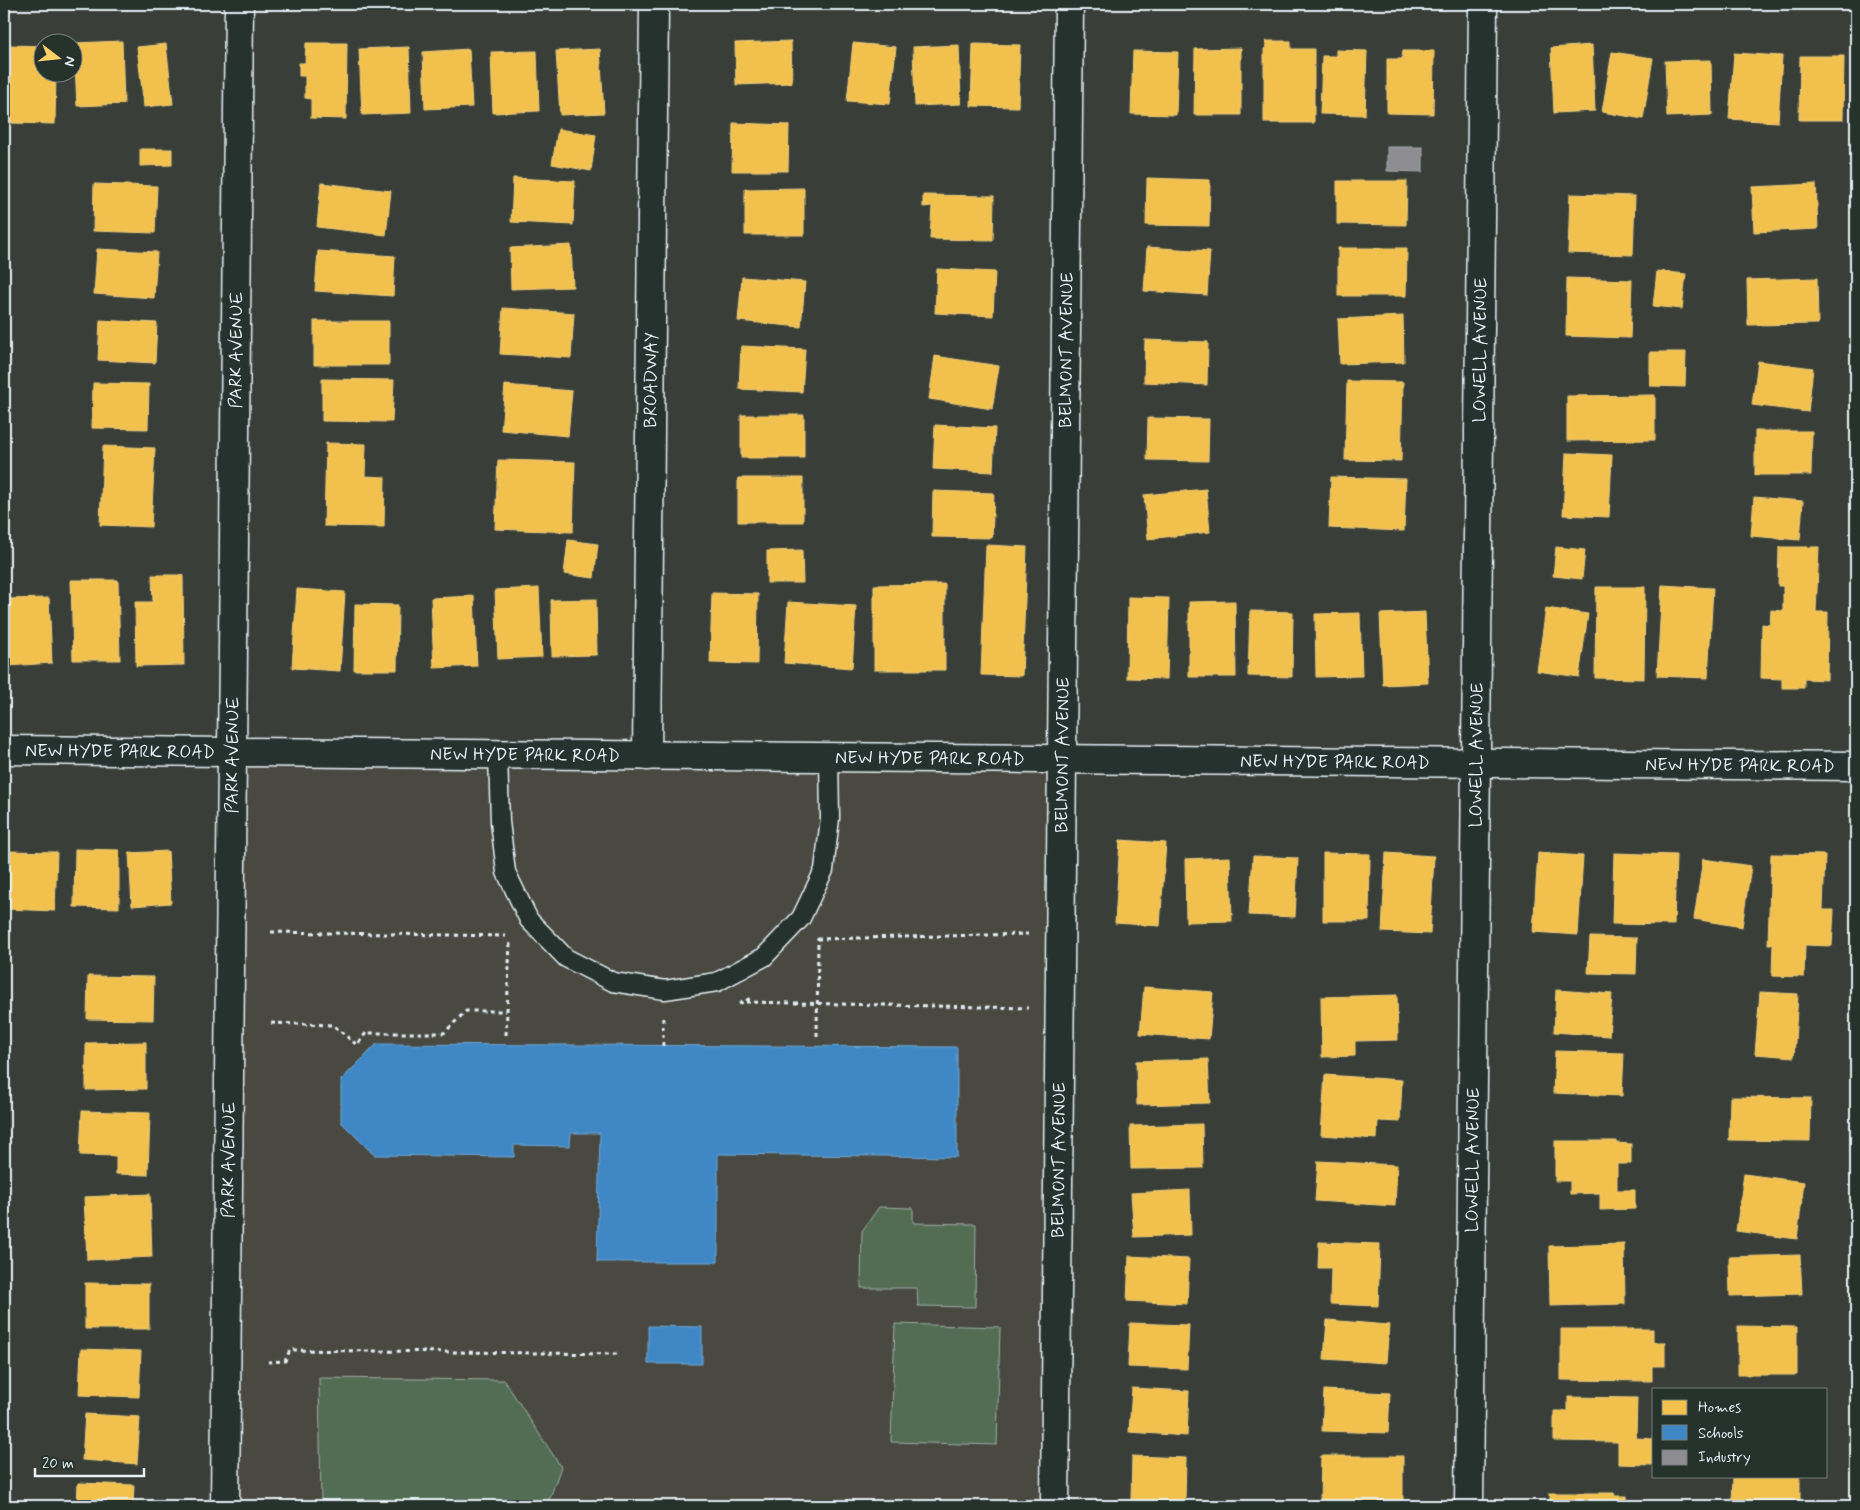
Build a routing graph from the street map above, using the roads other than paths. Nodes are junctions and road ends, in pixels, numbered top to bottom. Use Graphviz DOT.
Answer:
graph roads {
  1 [pos="239,4"];
  2 [pos="654,4"];
  3 [pos="1069,4"];
  4 [pos="1483,4"];
  5 [pos="4,750"];
  6 [pos="233,751"];
  7 [pos="498,754"];
  8 [pos="647,756"];
  9 [pos="829,758"];
  10 [pos="1062,760"];
  11 [pos="1477,763"];
  12 [pos="1856,766"];
  13 [pos="225,1506"];
  14 [pos="1055,1506"];
  15 [pos="1469,1506"];
  1 -- 6 [label="street, PARK AVENUE"];
  2 -- 8 [label="street, BROADWAY"];
  3 -- 10 [label="street, BELMONT AVENUE"];
  4 -- 11 [label="street, LOWELL AVENUE"];
  5 -- 6 [label="street, NEW HYDE PARK ROAD"];
  6 -- 7 [label="street, NEW HYDE PARK ROAD"];
  6 -- 13 [label="street, PARK AVENUE"];
  7 -- 8 [label="street, NEW HYDE PARK ROAD"];
  7 -- 9 [label="lane"];
  8 -- 9 [label="street, NEW HYDE PARK ROAD"];
  9 -- 10 [label="street, NEW HYDE PARK ROAD"];
  10 -- 11 [label="street, NEW HYDE PARK ROAD"];
  10 -- 14 [label="street, BELMONT AVENUE"];
  11 -- 12 [label="street, NEW HYDE PARK ROAD"];
  11 -- 15 [label="street, LOWELL AVENUE"];
}
